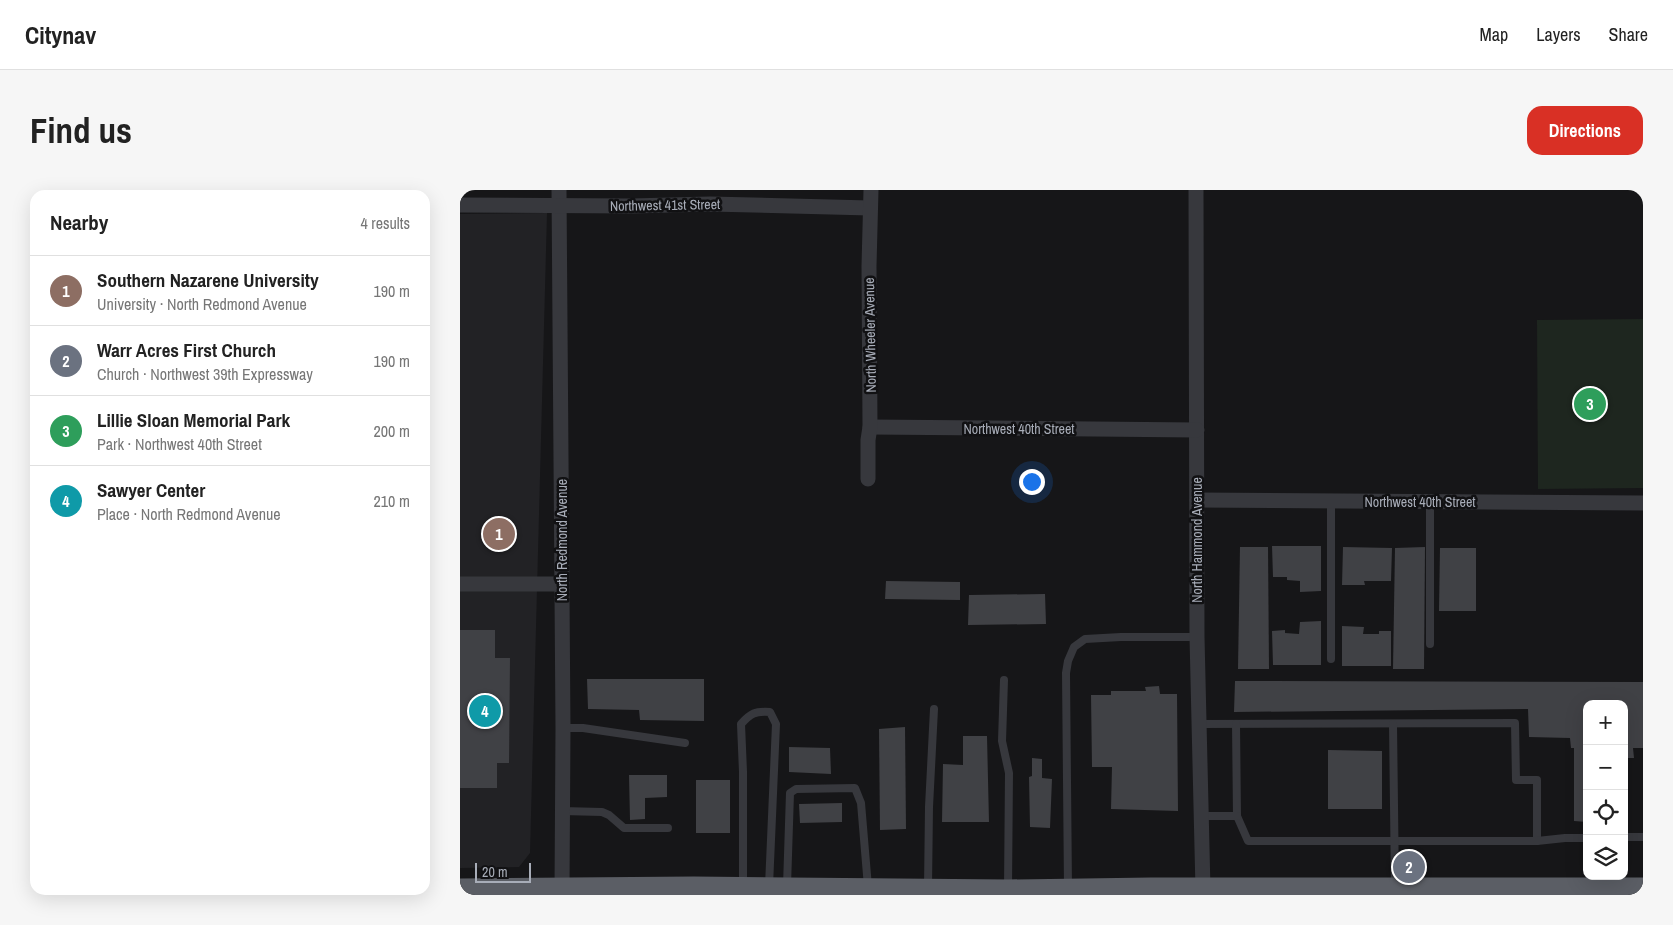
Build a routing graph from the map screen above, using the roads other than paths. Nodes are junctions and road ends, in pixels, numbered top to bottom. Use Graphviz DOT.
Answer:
graph roads {
  1 [pos="559,190"];
  2 [pos="871,190"];
  3 [pos="1196,190"];
  4 [pos="460,205"];
  5 [pos="559,206"];
  6 [pos="870,208"];
  7 [pos="870,427"];
  8 [pos="1196,430"];
  9 [pos="868,479"];
  10 [pos="1196,500"];
  11 [pos="1331,501"];
  12 [pos="1430,502"];
  13 [pos="1643,503"];
  14 [pos="460,584"];
  15 [pos="562,584"];
  16 [pos="1197,637"];
  17 [pos="1430,644"];
  18 [pos="1331,659"];
  19 [pos="1004,680"];
  20 [pos="934,709"];
  21 [pos="1200,724"];
  22 [pos="1236,724"];
  23 [pos="1393,724"];
  24 [pos="563,728"];
  25 [pos="685,743"];
  26 [pos="562,812"];
  27 [pos="1202,816"];
  28 [pos="1237,816"];
  29 [pos="668,828"];
  30 [pos="1643,837"];
  31 [pos="1583,838"];
  32 [pos="1628,838"];
  33 [pos="1395,841"];
  34 [pos="1537,841"];
  35 [pos="743,890"];
  36 [pos="778,890"];
  37 [pos="1395,890"];
  38 [pos="1643,890"];
  39 [pos="460,891"];
  40 [pos="1068,891"];
  41 [pos="928,892"];
  42 [pos="1008,892"];
  43 [pos="1151,892"];
  44 [pos="1203,892"];
  45 [pos="562,893"];
  46 [pos="869,893"];
  1 -- 5 [label="street, North Redmond Avenue"];
  2 -- 6 [label="street, North Wheeler Avenue"];
  3 -- 8 [label="street, North Hammond Avenue"];
  4 -- 5 [label="street, Northwest 41st Street"];
  5 -- 6 [label="street, Northwest 41st Street"];
  5 -- 15 [label="street, North Redmond Avenue"];
  6 -- 7 [label="street, North Wheeler Avenue"];
  7 -- 8 [label="street, Northwest 40th Street"];
  7 -- 9 [label="street, North Wheeler Avenue"];
  8 -- 10 [label="street, North Hammond Avenue"];
  10 -- 11 [label="street, Northwest 40th Street"];
  10 -- 16 [label="street, North Hammond Avenue"];
  11 -- 12 [label="street, Northwest 40th Street"];
  11 -- 18 [label="lane"];
  12 -- 13 [label="street, Northwest 40th Street"];
  12 -- 17 [label="lane"];
  14 -- 15 [label="street"];
  15 -- 24 [label="street, North Redmond Avenue"];
  16 -- 21 [label="street, North Hammond Avenue"];
  16 -- 40 [label="lane"];
  19 -- 42 [label="lane"];
  20 -- 41 [label="lane"];
  21 -- 22 [label="lane"];
  21 -- 27 [label="street, North Hammond Avenue"];
  22 -- 23 [label="lane"];
  22 -- 28 [label="lane"];
  23 -- 33 [label="lane"];
  23 -- 34 [label="lane"];
  24 -- 25 [label="lane"];
  24 -- 26 [label="street, North Redmond Avenue"];
  26 -- 29 [label="lane"];
  26 -- 45 [label="street, North Redmond Avenue"];
  27 -- 28 [label="lane"];
  27 -- 44 [label="street, North Hammond Avenue"];
  28 -- 33 [label="lane"];
  30 -- 32 [label="lane"];
  31 -- 34 [label="lane"];
  33 -- 34 [label="lane"];
  33 -- 37 [label="lane"];
  35 -- 36 [label="highway"];
  35 -- 36 [label="lane"];
  35 -- 45 [label="highway"];
  36 -- 46 [label="highway"];
  36 -- 46 [label="lane"];
  37 -- 38 [label="highway"];
  37 -- 44 [label="highway"];
  39 -- 45 [label="highway"];
  40 -- 42 [label="highway"];
  40 -- 43 [label="highway"];
  41 -- 42 [label="highway"];
  41 -- 46 [label="highway"];
  43 -- 44 [label="highway"];
}
